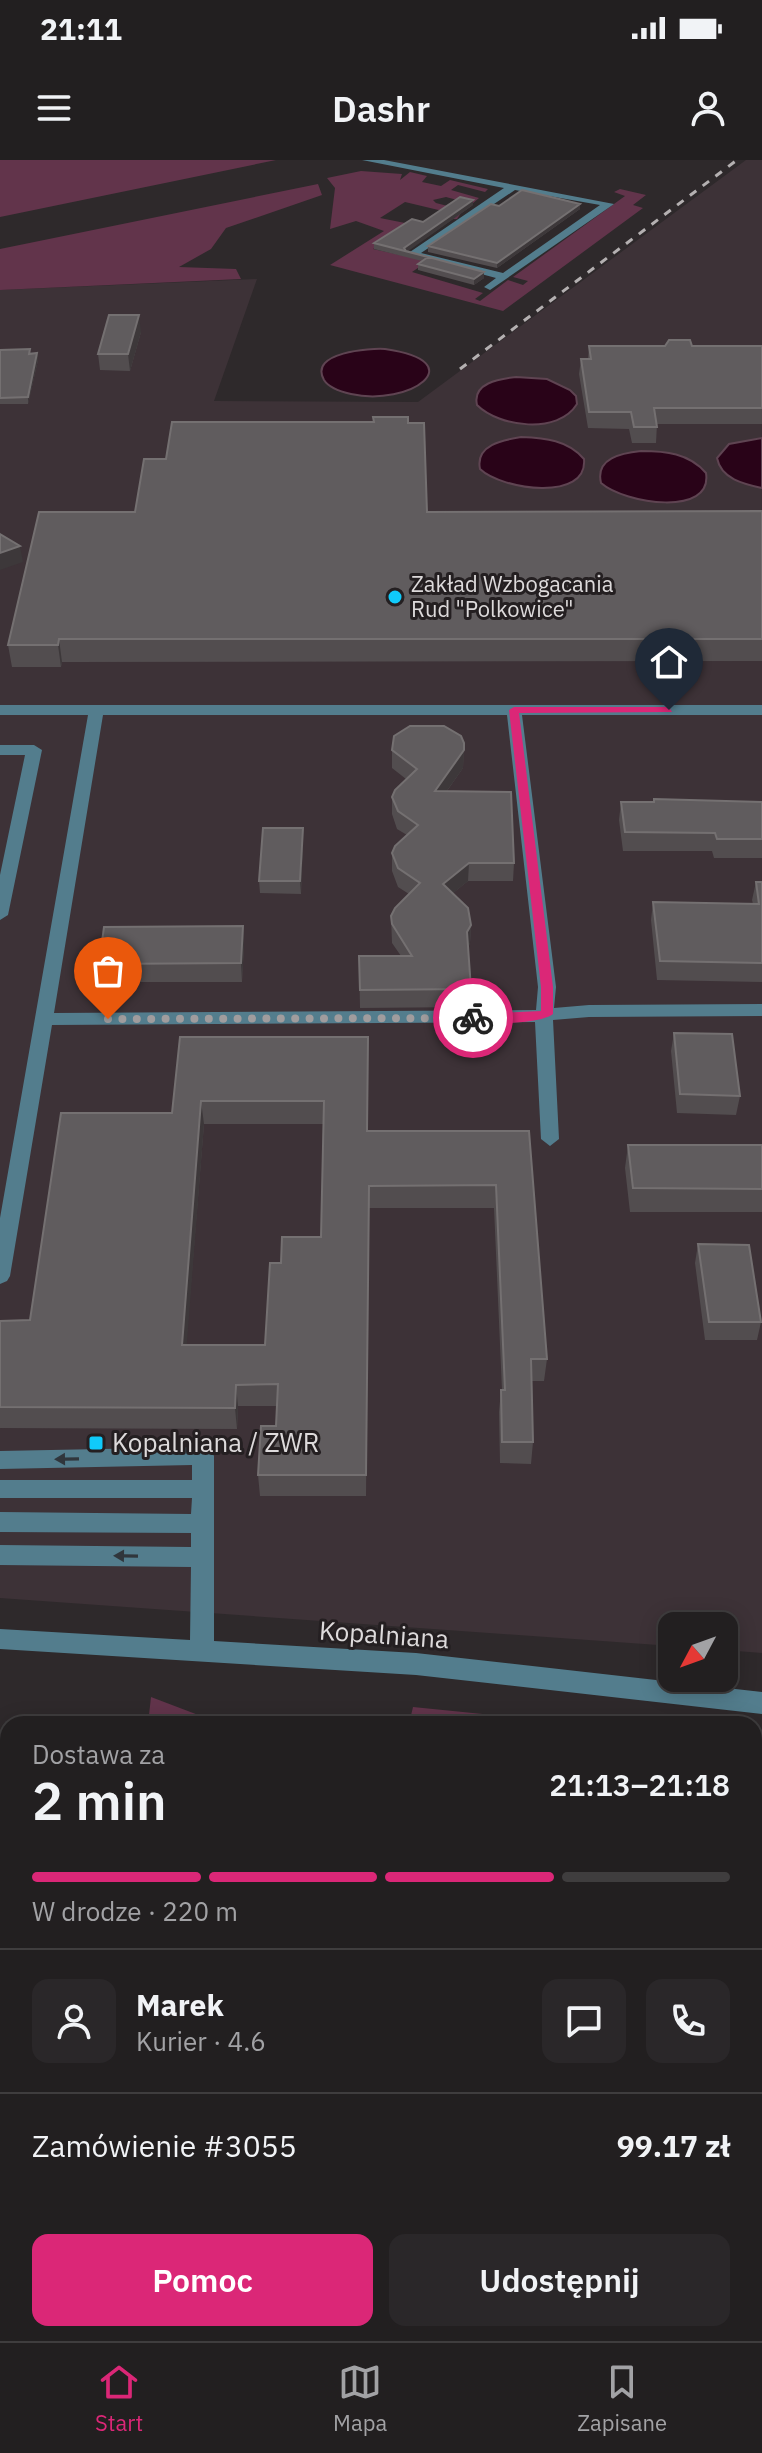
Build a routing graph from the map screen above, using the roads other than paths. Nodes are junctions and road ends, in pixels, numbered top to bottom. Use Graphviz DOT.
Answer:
graph roads {
  1 [pos="367,160"];
  2 [pos="438,160"];
  3 [pos="388,164"];
  4 [pos="514,186"];
  5 [pos="621,195"];
  6 [pos="609,204"];
  7 [pos="505,277"];
  8 [pos="490,287"];
  9 [pos="0,710"];
  10 [pos="96,710"];
  11 [pos="514,710"];
  12 [pos="762,710"];
  13 [pos="0,750"];
  14 [pos="0,915"];
  15 [pos="762,1010"];
  16 [pos="547,1014"];
  17 [pos="45,1019"];
  18 [pos="550,1139"];
  19 [pos="0,1276"];
  20 [pos="0,1460"];
  21 [pos="0,1489"];
  22 [pos="203,1489"];
  23 [pos="0,1522"];
  24 [pos="203,1524"];
  25 [pos="0,1555"];
  26 [pos="204,1557"];
  27 [pos="0,1639"];
  28 [pos="202,1651"];
  29 [pos="762,1703"];
  1 -- 3 [label="street"];
  2 -- 3 [label="street"];
  3 -- 4 [label="street"];
  4 -- 6 [label="street"];
  4 -- 7 [label="street"];
  5 -- 6 [label="street"];
  6 -- 7 [label="street"];
  7 -- 8 [label="street"];
  9 -- 10 [label="street"];
  10 -- 11 [label="street"];
  10 -- 17 [label="street"];
  11 -- 12 [label="street"];
  11 -- 16 [label="street"];
  13 -- 14 [label="street"];
  15 -- 16 [label="street"];
  16 -- 17 [label="street"];
  16 -- 18 [label="street"];
  17 -- 19 [label="street"];
  22 -- 20 [label="street, one-way"];
  21 -- 22 [label="street"];
  22 -- 24 [label="street"];
  23 -- 24 [label="street"];
  24 -- 26 [label="street"];
  26 -- 25 [label="street, one-way"];
  26 -- 28 [label="street"];
  27 -- 28 [label="street, Kopalniana"];
  28 -- 29 [label="street, Kopalniana"];
}
